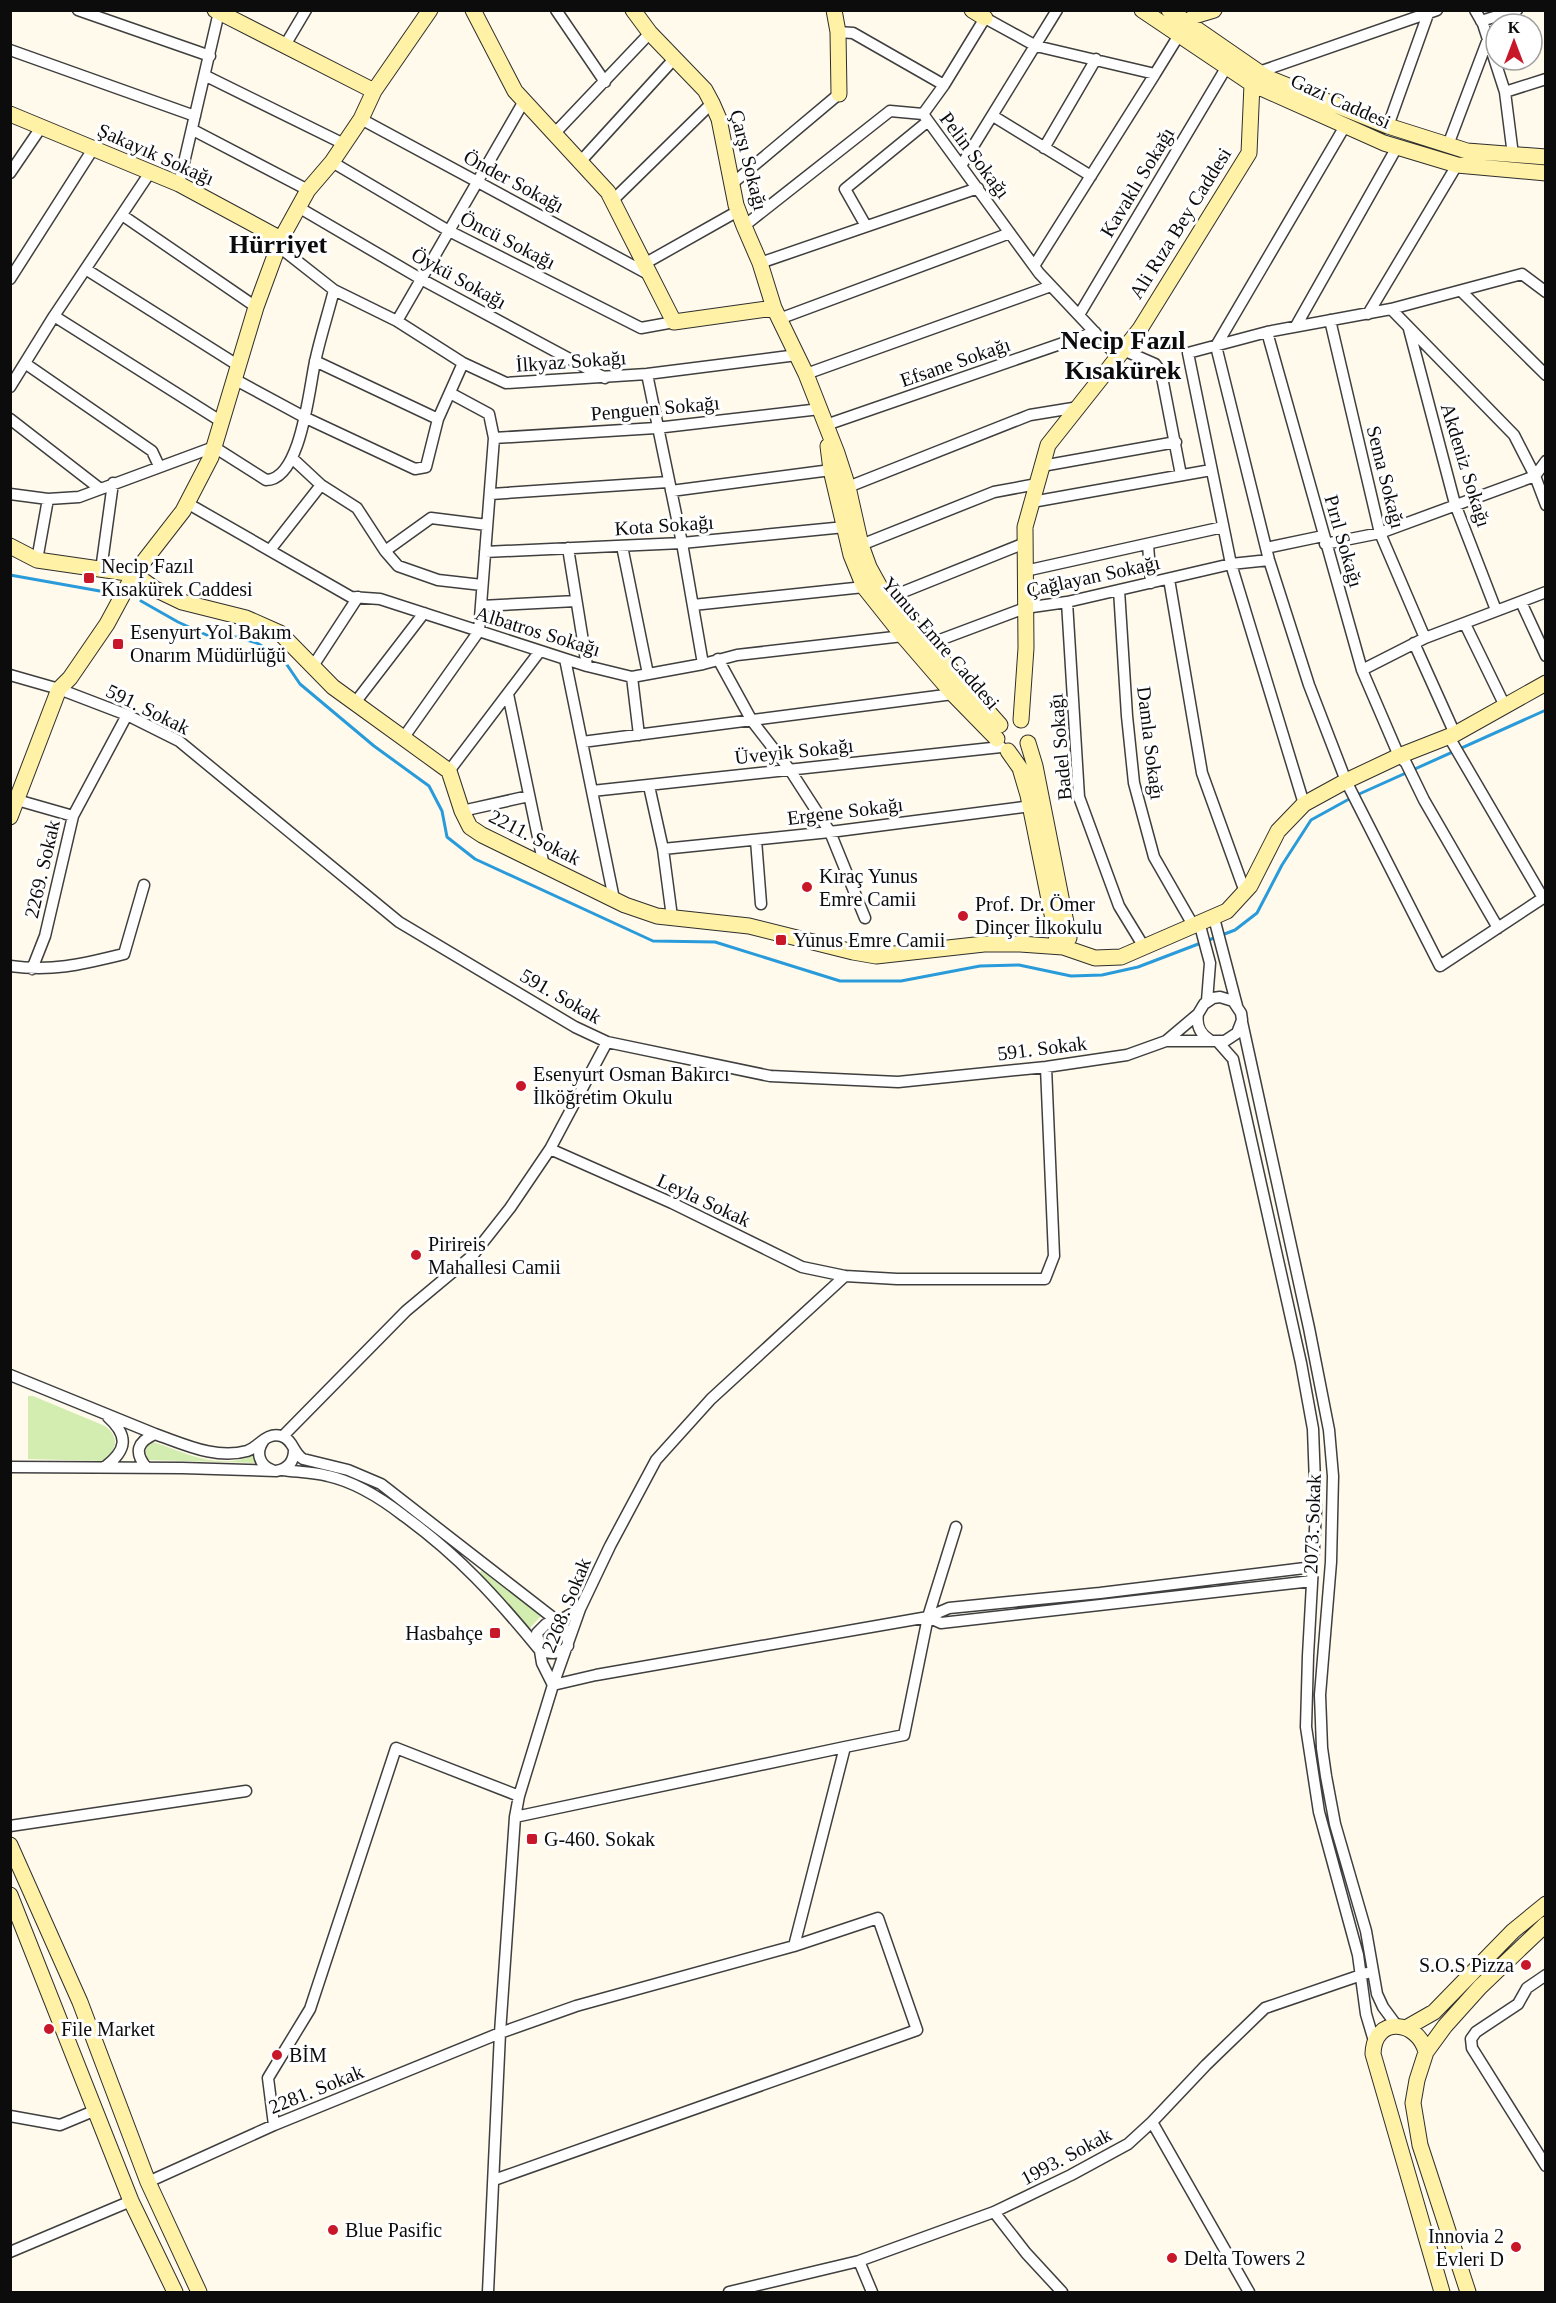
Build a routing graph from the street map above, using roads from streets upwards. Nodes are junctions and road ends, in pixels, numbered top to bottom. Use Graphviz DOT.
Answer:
graph roads {
  1 [pos="78,10"];
  2 [pos="306,10"];
  3 [pos="430,10"];
  4 [pos="473,10"];
  5 [pos="556,10"];
  6 [pos="633,10"];
  7 [pos="834,10"];
  8 [pos="1056,10"];
  9 [pos="1142,10"];
  10 [pos="1169,10"];
  11 [pos="1214,10"];
  12 [pos="1475,10"];
  13 [pos="1517,10"];
  14 [pos="217,11"];
  15 [pos="1433,12"];
  16 [pos="979,14"];
  17 [pos="1481,21"];
  18 [pos="1484,29"];
  19 [pos="1184,30"];
  20 [pos="838,32"];
  21 [pos="650,33"];
  22 [pos="284,46"];
  23 [pos="1036,46"];
  24 [pos="10,50"];
  25 [pos="1484,50"];
  26 [pos="210,56"];
  27 [pos="674,59"];
  28 [pos="1096,59"];
  29 [pos="1226,68"];
  30 [pos="1499,72"];
  31 [pos="1155,74"];
  32 [pos="206,76"];
  33 [pos="1255,78"];
  34 [pos="1545,79"];
  35 [pos="605,82"];
  36 [pos="944,85"];
  37 [pos="374,91"];
  38 [pos="1506,92"];
  39 [pos="839,94"];
  40 [pos="524,101"];
  41 [pos="712,103"];
  42 [pos="10,114"];
  43 [pos="195,116"];
  44 [pos="993,116"];
  45 [pos="925,118"];
  46 [pos="361,119"];
  47 [pos="42,126"];
  48 [pos="1345,126"];
  49 [pos="1388,126"];
  50 [pos="193,130"];
  51 [pos="554,134"];
  52 [pos="344,144"];
  53 [pos="1448,145"];
  54 [pos="1397,147"];
  55 [pos="1044,148"];
  56 [pos="93,149"];
  57 [pos="1513,155"];
  58 [pos="1545,157"];
  59 [pos="332,162"];
  60 [pos="580,162"];
  61 [pos="1457,165"];
  62 [pos="961,166"];
  63 [pos="151,171"];
  64 [pos="10,173"];
  65 [pos="1545,173"];
  66 [pos="1090,176"];
  67 [pos="477,182"];
  68 [pos="733,183"];
  69 [pos="179,184"];
  70 [pos="978,188"];
  71 [pos="308,190"];
  72 [pos="613,200"];
  73 [pos="298,207"];
  74 [pos="738,211"];
  75 [pos="122,215"];
  76 [pos="744,226"];
  77 [pos="866,226"];
  78 [pos="449,231"];
  79 [pos="1010,233"];
  80 [pos="279,243"];
  81 [pos="760,263"];
  82 [pos="1034,266"];
  83 [pos="87,270"];
  84 [pos="647,270"];
  85 [pos="10,279"];
  86 [pos="422,279"];
  87 [pos="1052,286"];
  88 [pos="334,290"];
  89 [pos="1461,291"];
  90 [pos="1545,292"];
  91 [pos="256,307"];
  92 [pos="1391,309"];
  93 [pos="777,314"];
  94 [pos="1368,314"];
  95 [pos="1079,315"];
  96 [pos="54,316"];
  97 [pos="1330,320"];
  98 [pos="397,321"];
  99 [pos="674,322"];
  100 [pos="1296,326"];
  101 [pos="1409,329"];
  102 [pos="1095,332"];
  103 [pos="1267,332"];
  104 [pos="1216,346"];
  105 [pos="1121,353"];
  106 [pos="796,355"];
  107 [pos="315,362"];
  108 [pos="463,363"];
  109 [pos="26,364"];
  110 [pos="237,372"];
  111 [pos="647,374"];
  112 [pos="806,374"];
  113 [pos="1545,375"];
  114 [pos="605,378"];
  115 [pos="10,387"];
  116 [pos="450,393"];
  117 [pos="1079,407"];
  118 [pos="820,409"];
  119 [pos="306,418"];
  120 [pos="10,419"];
  121 [pos="438,419"];
  122 [pos="222,422"];
  123 [pos="826,425"];
  124 [pos="656,428"];
  125 [pos="494,438"];
  126 [pos="1176,442"];
  127 [pos="214,447"];
  128 [pos="292,458"];
  129 [pos="1545,461"];
  130 [pos="159,466"];
  131 [pos="1042,466"];
  132 [pos="831,470"];
  133 [pos="1211,470"];
  134 [pos="1181,476"];
  135 [pos="1535,476"];
  136 [pos="113,483"];
  137 [pos="1037,484"];
  138 [pos="321,485"];
  139 [pos="670,487"];
  140 [pos="848,487"];
  141 [pos="99,488"];
  142 [pos="10,494"];
  143 [pos="491,494"];
  144 [pos="48,499"];
  145 [pos="1032,502"];
  146 [pos="187,503"];
  147 [pos="1455,504"];
  148 [pos="1545,505"];
  149 [pos="487,525"];
  150 [pos="845,526"];
  151 [pos="1223,527"];
  152 [pos="1380,533"];
  153 [pos="1324,540"];
  154 [pos="682,543"];
  155 [pos="1025,543"];
  156 [pos="861,545"];
  157 [pos="1148,545"];
  158 [pos="10,546"];
  159 [pos="622,546"];
  160 [pos="568,548"];
  161 [pos="1266,548"];
  162 [pos="270,550"];
  163 [pos="385,551"];
  164 [pos="485,552"];
  165 [pos="37,560"];
  166 [pos="1269,560"];
  167 [pos="1231,564"];
  168 [pos="101,570"];
  169 [pos="1025,571"];
  170 [pos="134,574"];
  171 [pos="1169,579"];
  172 [pos="1151,583"];
  173 [pos="482,585"];
  174 [pos="864,587"];
  175 [pos="1119,590"];
  176 [pos="1545,592"];
  177 [pos="358,597"];
  178 [pos="888,598"];
  179 [pos="576,601"];
  180 [pos="1067,602"];
  181 [pos="1521,602"];
  182 [pos="693,605"];
  183 [pos="481,606"];
  184 [pos="1025,608"];
  185 [pos="1496,610"];
  186 [pos="424,613"];
  187 [pos="1465,624"];
  188 [pos="479,631"];
  189 [pos="903,636"];
  190 [pos="1425,638"];
  191 [pos="1414,643"];
  192 [pos="929,644"];
  193 [pos="540,651"];
  194 [pos="1545,656"];
  195 [pos="565,659"];
  196 [pos="718,659"];
  197 [pos="704,664"];
  198 [pos="313,666"];
  199 [pos="587,666"];
  200 [pos="1362,670"];
  201 [pos="648,674"];
  202 [pos="10,675"];
  203 [pos="632,676"];
  204 [pos="1545,682"];
  205 [pos="59,689"];
  206 [pos="508,693"];
  207 [pos="953,694"];
  208 [pos="354,704"];
  209 [pos="1504,704"];
  210 [pos="127,715"];
  211 [pos="1021,720"];
  212 [pos="752,721"];
  213 [pos="639,735"];
  214 [pos="404,737"];
  215 [pos="1452,738"];
  216 [pos="1001,741"];
  217 [pos="582,742"];
  218 [pos="1028,743"];
  219 [pos="1402,759"];
  220 [pos="790,770"];
  221 [pos="449,771"];
  222 [pos="1347,784"];
  223 [pos="649,786"];
  224 [pos="16,792"];
  225 [pos="592,792"];
  226 [pos="530,796"];
  227 [pos="1304,804"];
  228 [pos="1031,806"];
  229 [pos="462,811"];
  230 [pos="73,816"];
  231 [pos="10,817"];
  232 [pos="830,832"];
  233 [pos="756,840"];
  234 [pos="663,849"];
  235 [pos="544,866"];
  236 [pos="144,885"];
  237 [pos="1245,892"];
  238 [pos="614,899"];
  239 [pos="761,904"];
  240 [pos="672,917"];
  241 [pos="866,918"];
  242 [pos="1215,920"];
  243 [pos="1198,925"];
  244 [pos="1498,928"];
  245 [pos="1063,947"];
  246 [pos="1144,947"];
  247 [pos="10,966"];
  248 [pos="32,969"];
  249 [pos="1207,1001"];
  250 [pos="1238,1006"];
  251 [pos="1198,1014"];
  252 [pos="1242,1020"];
  253 [pos="1166,1041"];
  254 [pos="1214,1041"];
  255 [pos="607,1042"];
  256 [pos="1046,1067"];
  257 [pos="550,1149"];
  258 [pos="845,1276"];
  259 [pos="10,1375"];
  260 [pos="104,1413"];
  261 [pos="155,1434"];
  262 [pos="283,1436"];
  263 [pos="266,1438"];
  264 [pos="294,1450"];
  265 [pos="10,1467"];
  266 [pos="105,1467"];
  267 [pos="146,1467"];
  268 [pos="279,1470"];
  269 [pos="956,1527"];
  270 [pos="1313,1567"];
  271 [pos="1312,1581"];
  272 [pos="580,1609"];
  273 [pos="928,1617"];
  274 [pos="557,1622"];
  275 [pos="568,1646"];
  276 [pos="538,1647"];
  277 [pos="553,1684"];
  278 [pos="845,1748"];
  279 [pos="246,1791"];
  280 [pos="519,1796"];
  281 [pos="515,1817"];
  282 [pos="10,1826"];
  283 [pos="12,1853"];
  284 [pos="10,1894"];
  285 [pos="1545,1904"];
  286 [pos="1545,1924"];
  287 [pos="794,1946"];
  288 [pos="1367,1973"];
  289 [pos="1545,1975"];
  290 [pos="1401,2027"];
  291 [pos="500,2033"];
  292 [pos="1374,2041"];
  293 [pos="1426,2052"];
  294 [pos="96,2110"];
  295 [pos="10,2116"];
  296 [pos="1152,2122"];
  297 [pos="274,2125"];
  298 [pos="1545,2166"];
  299 [pos="494,2180"];
  300 [pos="148,2182"];
  301 [pos="131,2201"];
  302 [pos="994,2212"];
  303 [pos="10,2252"];
  304 [pos="859,2261"];
  305 [pos="175,2292"];
  306 [pos="199,2292"];
  307 [pos="489,2292"];
  308 [pos="729,2292"];
  309 [pos="872,2292"];
  310 [pos="1062,2292"];
  311 [pos="1249,2292"];
  312 [pos="1442,2292"];
  313 [pos="1468,2292"];
  1 -- 26 [label="street"];
  2 -- 22 [label="street"];
  3 -- 37 [label="street"];
  4 -- 40 [label="street"];
  5 -- 35 [label="street"];
  6 -- 21 [label="street, Çarşı Sokağı"];
  7 -- 20 [label="street"];
  8 -- 23 [label="street"];
  9 -- 19 [label="street, Gazi Caddesi"];
  10 -- 19 [label="street, Gazi Caddesi"];
  11 -- 19 [label="street"];
  12 -- 17 [label="street"];
  13 -- 17 [label="street"];
  14 -- 22 [label="street"];
  14 -- 26 [label="street"];
  15 -- 33 [label="street"];
  15 -- 49 [label="street"];
  16 -- 23 [label="street"];
  16 -- 36 [label="street"];
  17 -- 18 [label="street"];
  19 -- 29 [label="street, Gazi Caddesi"];
  19 -- 31 [label="street"];
  19 -- 33 [label="street, Gazi Caddesi"];
  20 -- 36 [label="street"];
  20 -- 39 [label="street"];
  21 -- 27 [label="street, Çarşı Sokağı"];
  21 -- 35 [label="street"];
  22 -- 37 [label="street"];
  23 -- 28 [label="street"];
  23 -- 44 [label="street"];
  24 -- 43 [label="street"];
  25 -- 53 [label="street"];
  26 -- 32 [label="street"];
  27 -- 41 [label="street, Çarşı Sokağı"];
  27 -- 60 [label="street"];
  28 -- 31 [label="street"];
  28 -- 55 [label="street"];
  29 -- 33 [label="street, Gazi Caddesi"];
  29 -- 95 [label="street, Kavaklı Sokağı"];
  30 -- 38 [label="street"];
  31 -- 66 [label="street"];
  32 -- 43 [label="street"];
  32 -- 52 [label="street"];
  33 -- 48 [label="street, Gazi Caddesi"];
  33 -- 49 [label="street, Gazi Caddesi"];
  33 -- 105 [label="street, Ali Rıza Bey Caddesi"];
  34 -- 38 [label="street"];
  35 -- 51 [label="street"];
  36 -- 45 [label="street"];
  37 -- 46 [label="street"];
  38 -- 57 [label="street"];
  39 -- 68 [label="street"];
  40 -- 51 [label="street"];
  40 -- 67 [label="street"];
  41 -- 68 [label="street, Çarşı Sokağı"];
  41 -- 72 [label="street"];
  42 -- 47 [label="street, Şakayık Sokağı"];
  43 -- 50 [label="street"];
  44 -- 55 [label="street"];
  44 -- 62 [label="street"];
  45 -- 62 [label="street, Pelin Sokağı"];
  45 -- 76 [label="street, Pelin Sokağı"];
  45 -- 77 [label="street"];
  46 -- 52 [label="street"];
  46 -- 67 [label="street, Önder Sokağı"];
  47 -- 56 [label="street, Şakayık Sokağı"];
  47 -- 64 [label="street"];
  48 -- 54 [label="street, Gazi Caddesi"];
  48 -- 104 [label="street"];
  49 -- 53 [label="street, Gazi Caddesi"];
  50 -- 69 [label="street"];
  50 -- 71 [label="street"];
  51 -- 60 [label="street"];
  52 -- 59 [label="street"];
  53 -- 57 [label="street, Gazi Caddesi"];
  54 -- 61 [label="street, Gazi Caddesi"];
  54 -- 100 [label="street"];
  55 -- 66 [label="street"];
  56 -- 63 [label="street, Şakayık Sokağı"];
  56 -- 85 [label="street"];
  57 -- 58 [label="street, Gazi Caddesi"];
  59 -- 71 [label="street"];
  59 -- 78 [label="street, Öncü Sokağı"];
  60 -- 72 [label="street"];
  61 -- 65 [label="street, Gazi Caddesi"];
  61 -- 94 [label="street"];
  62 -- 70 [label="street, Pelin Sokağı"];
  63 -- 69 [label="street, Şakayık Sokağı"];
  63 -- 75 [label="street"];
  66 -- 82 [label="street"];
  67 -- 78 [label="street"];
  67 -- 84 [label="street, Önder Sokağı"];
  68 -- 74 [label="street, Çarşı Sokağı"];
  69 -- 80 [label="street, Şakayık Sokağı"];
  70 -- 77 [label="street"];
  70 -- 79 [label="street, Pelin Sokağı"];
  71 -- 73 [label="street"];
  72 -- 84 [label="street"];
  73 -- 80 [label="street"];
  73 -- 86 [label="street, Öykü Sokağı"];
  74 -- 76 [label="street, Çarşı Sokağı"];
  74 -- 84 [label="street"];
  75 -- 83 [label="street"];
  75 -- 91 [label="street"];
  76 -- 81 [label="street, Çarşı Sokağı"];
  77 -- 81 [label="street"];
  78 -- 86 [label="street"];
  78 -- 99 [label="street, Öncü Sokağı"];
  79 -- 82 [label="street, Pelin Sokağı"];
  79 -- 93 [label="street"];
  80 -- 88 [label="street, İlkyaz Sokağı"];
  80 -- 91 [label="street"];
  81 -- 93 [label="street, Çarşı Sokağı"];
  82 -- 87 [label="street, Pelin Sokağı"];
  83 -- 96 [label="street"];
  83 -- 110 [label="street"];
  84 -- 99 [label="street"];
  86 -- 98 [label="street"];
  86 -- 114 [label="street, Öykü Sokağı"];
  87 -- 95 [label="street, Pelin Sokağı"];
  87 -- 112 [label="street"];
  88 -- 98 [label="street, İlkyaz Sokağı"];
  88 -- 107 [label="street"];
  89 -- 90 [label="street"];
  89 -- 92 [label="street"];
  89 -- 113 [label="street"];
  91 -- 110 [label="street"];
  92 -- 94 [label="street"];
  92 -- 101 [label="street"];
  93 -- 99 [label="street"];
  93 -- 106 [label="street, Çarşı Sokağı"];
  94 -- 97 [label="street"];
  95 -- 102 [label="street, Pelin Sokağı"];
  96 -- 109 [label="street"];
  96 -- 122 [label="street"];
  97 -- 100 [label="street"];
  97 -- 152 [label="street, Sema Sokağı"];
  98 -- 108 [label="street, İlkyaz Sokağı"];
  100 -- 103 [label="street"];
  101 -- 135 [label="street"];
  101 -- 147 [label="street, Akdeniz Sokağı"];
  102 -- 105 [label="street, Pelin Sokağı"];
  102 -- 123 [label="street, Efsane Sokağı"];
  103 -- 104 [label="street"];
  103 -- 153 [label="street, Pırıl Sokağı"];
  104 -- 133 [label="street"];
  104 -- 161 [label="street"];
  105 -- 117 [label="street, Ali Rıza Bey Caddesi"];
  105 -- 126 [label="street"];
  106 -- 111 [label="street, İlkyaz Sokağı"];
  106 -- 112 [label="street, Çarşı Sokağı"];
  107 -- 119 [label="street"];
  107 -- 121 [label="street"];
  108 -- 114 [label="street, İlkyaz Sokağı"];
  108 -- 116 [label="street"];
  109 -- 115 [label="street"];
  109 -- 130 [label="street"];
  110 -- 119 [label="street"];
  110 -- 122 [label="street"];
  111 -- 114 [label="street, İlkyaz Sokağı"];
  111 -- 124 [label="street"];
  112 -- 118 [label="street, Çarşı Sokağı"];
  116 -- 121 [label="street"];
  116 -- 125 [label="street"];
  117 -- 131 [label="street, Ali Rıza Bey Caddesi"];
  117 -- 140 [label="street"];
  118 -- 123 [label="street, Çarşı Sokağı"];
  118 -- 124 [label="street, Penguen Sokağı"];
  119 -- 121 [label="street"];
  119 -- 128 [label="street"];
  120 -- 141 [label="street"];
  122 -- 127 [label="street"];
  123 -- 132 [label="street, Yunus Emre Caddesi"];
  123 -- 140 [label="street, Yunus Emre Caddesi"];
  124 -- 125 [label="street, Penguen Sokağı"];
  124 -- 139 [label="street"];
  125 -- 143 [label="street"];
  126 -- 131 [label="street"];
  126 -- 134 [label="street"];
  127 -- 128 [label="street"];
  127 -- 130 [label="street"];
  127 -- 146 [label="street"];
  128 -- 138 [label="street"];
  129 -- 135 [label="street"];
  130 -- 136 [label="street"];
  131 -- 137 [label="street, Ali Rıza Bey Caddesi"];
  132 -- 139 [label="street"];
  132 -- 150 [label="street, Yunus Emre Caddesi"];
  133 -- 134 [label="street"];
  133 -- 151 [label="street"];
  134 -- 145 [label="street"];
  135 -- 147 [label="street"];
  135 -- 148 [label="street"];
  136 -- 141 [label="street"];
  136 -- 168 [label="street"];
  137 -- 145 [label="street, Ali Rıza Bey Caddesi"];
  137 -- 156 [label="street"];
  138 -- 162 [label="street"];
  138 -- 163 [label="street"];
  139 -- 143 [label="street"];
  139 -- 154 [label="street"];
  140 -- 156 [label="street, Yunus Emre Caddesi"];
  141 -- 144 [label="street"];
  142 -- 144 [label="street"];
  143 -- 149 [label="street"];
  144 -- 165 [label="street"];
  145 -- 155 [label="street, Ali Rıza Bey Caddesi"];
  146 -- 162 [label="street, Albatros Sokağı"];
  146 -- 170 [label="street"];
  147 -- 152 [label="street"];
  147 -- 185 [label="street, Akdeniz Sokağı"];
  149 -- 163 [label="street"];
  149 -- 164 [label="street"];
  150 -- 154 [label="street, Kota Sokağı"];
  150 -- 174 [label="street, Yunus Emre Caddesi"];
  151 -- 157 [label="street"];
  151 -- 167 [label="street"];
  152 -- 153 [label="street"];
  152 -- 190 [label="street, Sema Sokağı"];
  153 -- 161 [label="street"];
  153 -- 200 [label="street, Pırıl Sokağı"];
  154 -- 159 [label="street, Kota Sokağı"];
  154 -- 182 [label="street"];
  155 -- 169 [label="street, Ali Rıza Bey Caddesi"];
  155 -- 178 [label="street"];
  156 -- 178 [label="street, Yunus Emre Caddesi"];
  157 -- 169 [label="street"];
  157 -- 172 [label="street"];
  158 -- 165 [label="street"];
  159 -- 160 [label="street, Kota Sokağı"];
  159 -- 201 [label="street"];
  160 -- 164 [label="street, Kota Sokağı"];
  160 -- 179 [label="street"];
  161 -- 166 [label="street"];
  162 -- 177 [label="street, Albatros Sokağı"];
  163 -- 173 [label="street"];
  164 -- 173 [label="street"];
  165 -- 168 [label="street"];
  166 -- 167 [label="street, Çağlayan Sokağı"];
  166 -- 222 [label="street"];
  167 -- 171 [label="street, Çağlayan Sokağı"];
  167 -- 227 [label="street"];
  168 -- 170 [label="street"];
  169 -- 184 [label="street, Ali Rıza Bey Caddesi"];
  170 -- 198 [label="street"];
  170 -- 205 [label="street"];
  171 -- 172 [label="street, Çağlayan Sokağı"];
  171 -- 237 [label="street"];
  172 -- 175 [label="street, Çağlayan Sokağı"];
  173 -- 183 [label="street"];
  174 -- 182 [label="street"];
  174 -- 189 [label="street, Yunus Emre Caddesi"];
  175 -- 180 [label="street, Çağlayan Sokağı"];
  175 -- 243 [label="street, Damla Sokağı"];
  176 -- 181 [label="street"];
  177 -- 186 [label="street, Albatros Sokağı"];
  177 -- 198 [label="street"];
  178 -- 192 [label="street, Yunus Emre Caddesi"];
  179 -- 183 [label="street"];
  179 -- 199 [label="street"];
  180 -- 184 [label="street, Çağlayan Sokağı"];
  180 -- 246 [label="street, Badel Sokağı"];
  181 -- 185 [label="street"];
  181 -- 194 [label="street"];
  182 -- 197 [label="street"];
  183 -- 188 [label="street"];
  184 -- 192 [label="street, Çağlayan Sokağı"];
  184 -- 211 [label="street, Ali Rıza Bey Caddesi"];
  185 -- 187 [label="street"];
  186 -- 188 [label="street, Albatros Sokağı"];
  186 -- 208 [label="street"];
  187 -- 190 [label="street"];
  187 -- 209 [label="street"];
  188 -- 193 [label="street, Albatros Sokağı"];
  188 -- 214 [label="street"];
  189 -- 196 [label="street, Albatros Sokağı"];
  189 -- 207 [label="street, Yunus Emre Caddesi"];
  190 -- 191 [label="street"];
  191 -- 200 [label="street"];
  191 -- 215 [label="street"];
  192 -- 216 [label="street, Yunus Emre Caddesi"];
  193 -- 195 [label="street, Albatros Sokağı"];
  193 -- 206 [label="street"];
  195 -- 199 [label="street, Albatros Sokağı"];
  195 -- 217 [label="street"];
  196 -- 197 [label="street, Albatros Sokağı"];
  196 -- 212 [label="street"];
  197 -- 201 [label="street, Albatros Sokağı"];
  198 -- 208 [label="street"];
  199 -- 203 [label="street, Albatros Sokağı"];
  200 -- 219 [label="street, Pırıl Sokağı"];
  201 -- 203 [label="street, Albatros Sokağı"];
  202 -- 205 [label="street, 591. Sokak"];
  203 -- 213 [label="street"];
  204 -- 209 [label="street"];
  205 -- 210 [label="street, 591. Sokak"];
  205 -- 224 [label="street"];
  206 -- 221 [label="street"];
  206 -- 226 [label="street"];
  207 -- 212 [label="street"];
  207 -- 216 [label="street, Yunus Emre Caddesi"];
  208 -- 214 [label="street"];
  209 -- 215 [label="street"];
  210 -- 230 [label="street, 2269. Sokak"];
  210 -- 255 [label="street, 591. Sokak"];
  211 -- 216 [label="street"];
  211 -- 218 [label="street"];
  212 -- 213 [label="street"];
  212 -- 220 [label="street"];
  213 -- 217 [label="street"];
  214 -- 221 [label="street"];
  215 -- 219 [label="street"];
  215 -- 244 [label="street"];
  216 -- 218 [label="street"];
  216 -- 220 [label="street, Üveyik Sokağı"];
  216 -- 228 [label="street"];
  217 -- 225 [label="street"];
  218 -- 245 [label="street"];
  219 -- 222 [label="street"];
  219 -- 244 [label="street, Pırıl Sokağı"];
  220 -- 223 [label="street, Üveyik Sokağı"];
  220 -- 232 [label="street"];
  221 -- 229 [label="street, 2211. Sokak"];
  222 -- 227 [label="street"];
  222 -- 244 [label="street"];
  223 -- 225 [label="street, Üveyik Sokağı"];
  223 -- 234 [label="street"];
  224 -- 230 [label="street"];
  224 -- 231 [label="street"];
  225 -- 238 [label="street"];
  226 -- 229 [label="street"];
  226 -- 235 [label="street"];
  227 -- 237 [label="street"];
  228 -- 232 [label="street, Ergene Sokağı"];
  228 -- 245 [label="street"];
  229 -- 235 [label="street, 2211. Sokak"];
  230 -- 248 [label="street, 2269. Sokak"];
  232 -- 233 [label="street, Ergene Sokağı"];
  232 -- 241 [label="street"];
  233 -- 234 [label="street, Ergene Sokağı"];
  233 -- 239 [label="street"];
  234 -- 240 [label="street"];
  235 -- 238 [label="street, 2211. Sokak"];
  236 -- 248 [label="street"];
  237 -- 242 [label="street"];
  238 -- 240 [label="street, 2211. Sokak"];
  240 -- 245 [label="street, 2211. Sokak"];
  242 -- 243 [label="street, 2211. Sokak"];
  242 -- 250 [label="street"];
  243 -- 246 [label="street, 2211. Sokak"];
  243 -- 249 [label="street"];
  245 -- 246 [label="street, 2211. Sokak"];
  247 -- 248 [label="street"];
  249 -- 250 [label="street"];
  249 -- 251 [label="street"];
  250 -- 252 [label="street"];
  251 -- 253 [label="street"];
  251 -- 254 [label="street"];
  252 -- 254 [label="street"];
  252 -- 288 [label="street, 2073. Sokak"];
  253 -- 254 [label="street"];
  253 -- 256 [label="street, 591. Sokak"];
  254 -- 270 [label="street, 2073. Sokak"];
  255 -- 256 [label="street, 591. Sokak"];
  255 -- 257 [label="street"];
  256 -- 258 [label="street"];
  257 -- 258 [label="street, Leyla Sokak"];
  257 -- 262 [label="street"];
  258 -- 272 [label="street, 2268. Sokak"];
  259 -- 260 [label="street"];
  260 -- 261 [label="street"];
  260 -- 266 [label="street"];
  261 -- 263 [label="street"];
  261 -- 267 [label="street"];
  262 -- 263 [label="street"];
  262 -- 264 [label="street"];
  263 -- 268 [label="street"];
  264 -- 268 [label="street"];
  264 -- 274 [label="street"];
  265 -- 266 [label="street"];
  266 -- 267 [label="street"];
  267 -- 268 [label="street"];
  268 -- 276 [label="street"];
  269 -- 273 [label="street"];
  270 -- 271 [label="street, 2073. Sokak"];
  270 -- 273 [label="street"];
  271 -- 273 [label="street"];
  271 -- 288 [label="street, 2073. Sokak"];
  272 -- 274 [label="street"];
  272 -- 275 [label="street, 2268. Sokak"];
  273 -- 277 [label="street"];
  273 -- 278 [label="street"];
  274 -- 275 [label="street"];
  274 -- 276 [label="street"];
  275 -- 276 [label="street"];
  275 -- 277 [label="street, 2268. Sokak"];
  276 -- 277 [label="street"];
  277 -- 280 [label="street, 2268. Sokak"];
  278 -- 281 [label="street"];
  278 -- 287 [label="street"];
  279 -- 282 [label="street"];
  280 -- 281 [label="street, 2268. Sokak"];
  280 -- 297 [label="street"];
  281 -- 291 [label="street, 2268. Sokak"];
  283 -- 300 [label="street"];
  284 -- 294 [label="street"];
  285 -- 290 [label="street"];
  286 -- 293 [label="street"];
  287 -- 291 [label="street, 2281. Sokak"];
  287 -- 299 [label="street, 2281. Sokak"];
  288 -- 290 [label="street, 2073. Sokak"];
  288 -- 292 [label="street, 2073. Sokak"];
  288 -- 296 [label="street, 1993. Sokak"];
  289 -- 298 [label="street"];
  290 -- 292 [label="street"];
  290 -- 293 [label="street"];
  291 -- 297 [label="street, 2281. Sokak"];
  291 -- 299 [label="street, 2268. Sokak"];
  292 -- 312 [label="street"];
  293 -- 313 [label="street"];
  294 -- 295 [label="street"];
  294 -- 301 [label="street"];
  296 -- 302 [label="street, 1993. Sokak"];
  296 -- 311 [label="street"];
  297 -- 300 [label="street, 2281. Sokak"];
  299 -- 307 [label="street, 2268. Sokak"];
  300 -- 301 [label="street"];
  300 -- 306 [label="street"];
  301 -- 303 [label="street"];
  301 -- 305 [label="street"];
  302 -- 304 [label="street, 1993. Sokak"];
  302 -- 310 [label="street"];
  304 -- 308 [label="street, 1993. Sokak"];
  304 -- 309 [label="street"];
}
